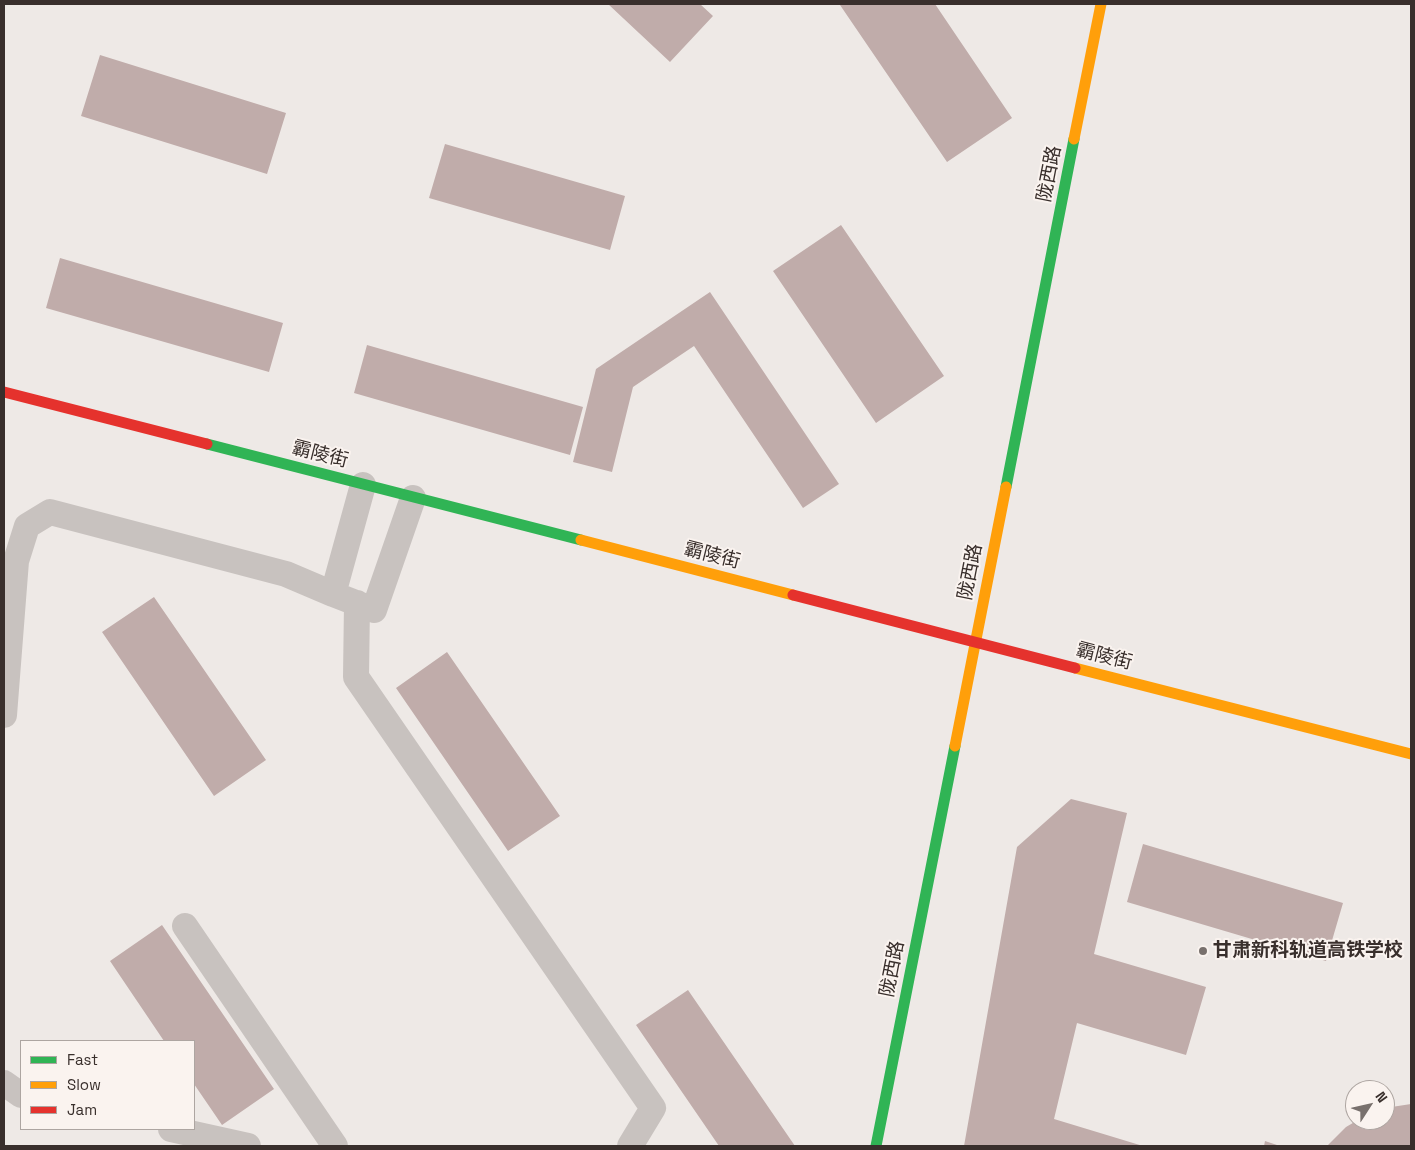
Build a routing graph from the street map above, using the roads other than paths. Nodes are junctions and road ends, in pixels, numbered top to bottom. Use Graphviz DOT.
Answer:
graph roads {
  1 [pos="1101,4"];
  2 [pos="4,392"];
  3 [pos="363,485"];
  4 [pos="413,498"];
  5 [pos="345,598"];
  6 [pos="975,642"];
  7 [pos="4,715"];
  8 [pos="1411,754"];
  9 [pos="185,926"];
  10 [pos="4,1083"];
  11 [pos="20,1094"];
  12 [pos="176,1130"];
  13 [pos="248,1146"];
  14 [pos="334,1146"];
  15 [pos="630,1146"];
  16 [pos="876,1146"];
  1 -- 6 [label="street, 陇西路"];
  2 -- 3 [label="street, 霸陵街"];
  3 -- 4 [label="street, 霸陵街"];
  3 -- 5 [label="street"];
  4 -- 5 [label="street"];
  4 -- 6 [label="street, 霸陵街"];
  5 -- 7 [label="street"];
  5 -- 15 [label="street"];
  6 -- 8 [label="street, 霸陵街"];
  6 -- 16 [label="street, 陇西路"];
  9 -- 14 [label="street"];
  10 -- 11 [label="street"];
  12 -- 13 [label="street"];
}
